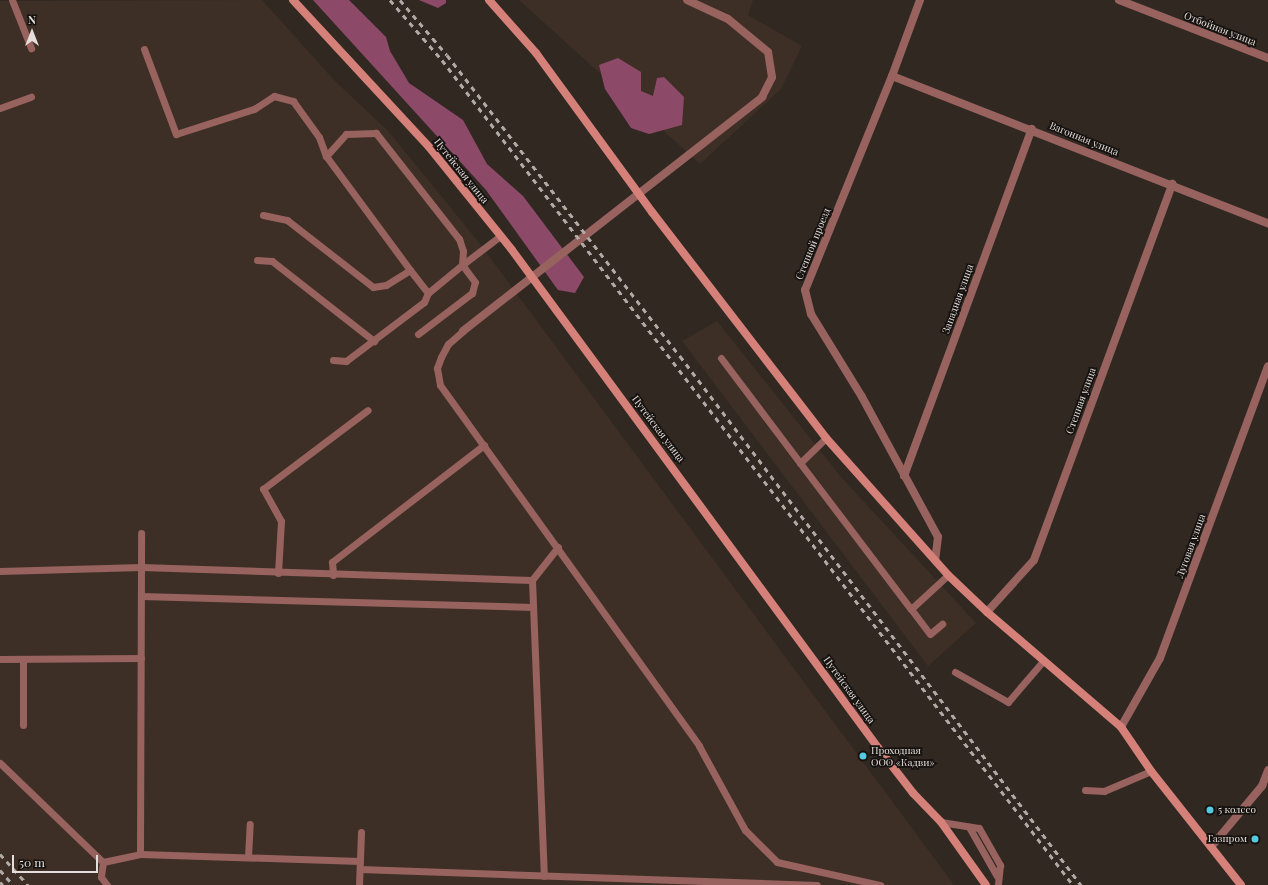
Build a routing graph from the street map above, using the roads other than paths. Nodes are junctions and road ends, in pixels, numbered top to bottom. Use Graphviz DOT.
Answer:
graph roads {
  1 [pos="12,0"];
  2 [pos="294,0"];
  3 [pos="489,0"];
  4 [pos="687,0"];
  5 [pos="920,0"];
  6 [pos="1119,0"];
  7 [pos="31,48"];
  8 [pos="144,49"];
  9 [pos="1268,58"];
  10 [pos="892,76"];
  11 [pos="31,97"];
  12 [pos="0,108"];
  13 [pos="1032,129"];
  14 [pos="326,156"];
  15 [pos="1172,184"];
  16 [pos="263,215"];
  17 [pos="1268,223"];
  18 [pos="500,236"];
  19 [pos="257,260"];
  20 [pos="462,265"];
  21 [pos="410,270"];
  22 [pos="428,293"];
  23 [pos="463,332"];
  24 [pos="418,334"];
  25 [pos="374,340"];
  26 [pos="720,358"];
  27 [pos="333,360"];
  28 [pos="1268,366"];
  29 [pos="368,410"];
  30 [pos="826,438"];
  31 [pos="484,445"];
  32 [pos="800,463"];
  33 [pos="904,476"];
  34 [pos="141,533"];
  35 [pos="558,548"];
  36 [pos="935,560"];
  37 [pos="142,567"];
  38 [pos="0,571"];
  39 [pos="278,572"];
  40 [pos="333,575"];
  41 [pos="948,575"];
  42 [pos="532,580"];
  43 [pos="141,596"];
  44 [pos="533,607"];
  45 [pos="911,609"];
  46 [pos="987,612"];
  47 [pos="942,624"];
  48 [pos="141,658"];
  49 [pos="0,659"];
  50 [pos="23,659"];
  51 [pos="1043,660"];
  52 [pos="955,672"];
  53 [pos="24,725"];
  54 [pos="1121,727"];
  55 [pos="0,763"];
  56 [pos="1268,770"];
  57 [pos="1151,771"];
  58 [pos="1086,790"];
  59 [pos="941,822"];
  60 [pos="250,824"];
  61 [pos="361,832"];
  62 [pos="1211,847"];
  63 [pos="140,854"];
  64 [pos="248,858"];
  65 [pos="360,861"];
  66 [pos="102,862"];
  67 [pos="360,869"];
  68 [pos="544,876"];
  69 [pos="107,885"];
  70 [pos="359,885"];
  71 [pos="817,885"];
  72 [pos="880,885"];
  73 [pos="986,885"];
  74 [pos="998,885"];
  75 [pos="1241,885"];
  1 -- 7 [label="lane"];
  2 -- 18 [label="main road, Путейская улица"];
  3 -- 30 [label="main road"];
  4 -- 23 [label="street"];
  5 -- 10 [label="street, Степной проезд"];
  6 -- 9 [label="street, Отбойная улица"];
  8 -- 14 [label="lane"];
  10 -- 13 [label="street, Вагонная улица"];
  10 -- 33 [label="street, Степной проезд"];
  11 -- 12 [label="lane"];
  13 -- 15 [label="street, Вагонная улица"];
  13 -- 33 [label="street, Западная улица"];
  14 -- 20 [label="lane"];
  14 -- 21 [label="lane"];
  15 -- 17 [label="street, Вагонная улица"];
  15 -- 46 [label="street, Степная улица"];
  16 -- 21 [label="lane"];
  18 -- 20 [label="lane"];
  18 -- 59 [label="main road, Путейская улица"];
  19 -- 25 [label="lane"];
  20 -- 22 [label="lane"];
  20 -- 24 [label="lane"];
  21 -- 22 [label="lane"];
  22 -- 25 [label="lane"];
  23 -- 31 [label="lane"];
  25 -- 27 [label="lane"];
  26 -- 32 [label="lane"];
  28 -- 54 [label="street, Луговая улица"];
  29 -- 39 [label="lane"];
  30 -- 32 [label="lane"];
  30 -- 36 [label="main road"];
  31 -- 35 [label="lane"];
  31 -- 40 [label="lane"];
  32 -- 45 [label="lane"];
  33 -- 36 [label="street, Степной проезд"];
  34 -- 37 [label="lane"];
  35 -- 42 [label="lane"];
  35 -- 72 [label="lane"];
  36 -- 41 [label="main road"];
  37 -- 38 [label="lane"];
  37 -- 39 [label="lane"];
  37 -- 43 [label="lane"];
  39 -- 40 [label="lane"];
  40 -- 42 [label="lane"];
  41 -- 45 [label="lane"];
  41 -- 46 [label="main road"];
  42 -- 44 [label="lane"];
  43 -- 44 [label="lane"];
  43 -- 48 [label="lane"];
  44 -- 68 [label="lane"];
  45 -- 47 [label="lane"];
  46 -- 51 [label="main road"];
  48 -- 50 [label="lane"];
  48 -- 63 [label="lane"];
  49 -- 50 [label="lane"];
  50 -- 53 [label="lane"];
  51 -- 52 [label="lane"];
  51 -- 54 [label="main road"];
  54 -- 57 [label="main road"];
  55 -- 66 [label="lane"];
  56 -- 62 [label="street"];
  57 -- 58 [label="lane"];
  57 -- 62 [label="main road"];
  59 -- 73 [label="main road, Путейская улица"];
  59 -- 74 [label="lane"];
  60 -- 64 [label="lane"];
  61 -- 65 [label="lane"];
  62 -- 75 [label="main road"];
  63 -- 64 [label="lane"];
  63 -- 66 [label="lane"];
  64 -- 65 [label="lane"];
  65 -- 67 [label="lane"];
  66 -- 69 [label="lane"];
  67 -- 68 [label="lane"];
  67 -- 70 [label="lane"];
  68 -- 71 [label="lane"];
}
